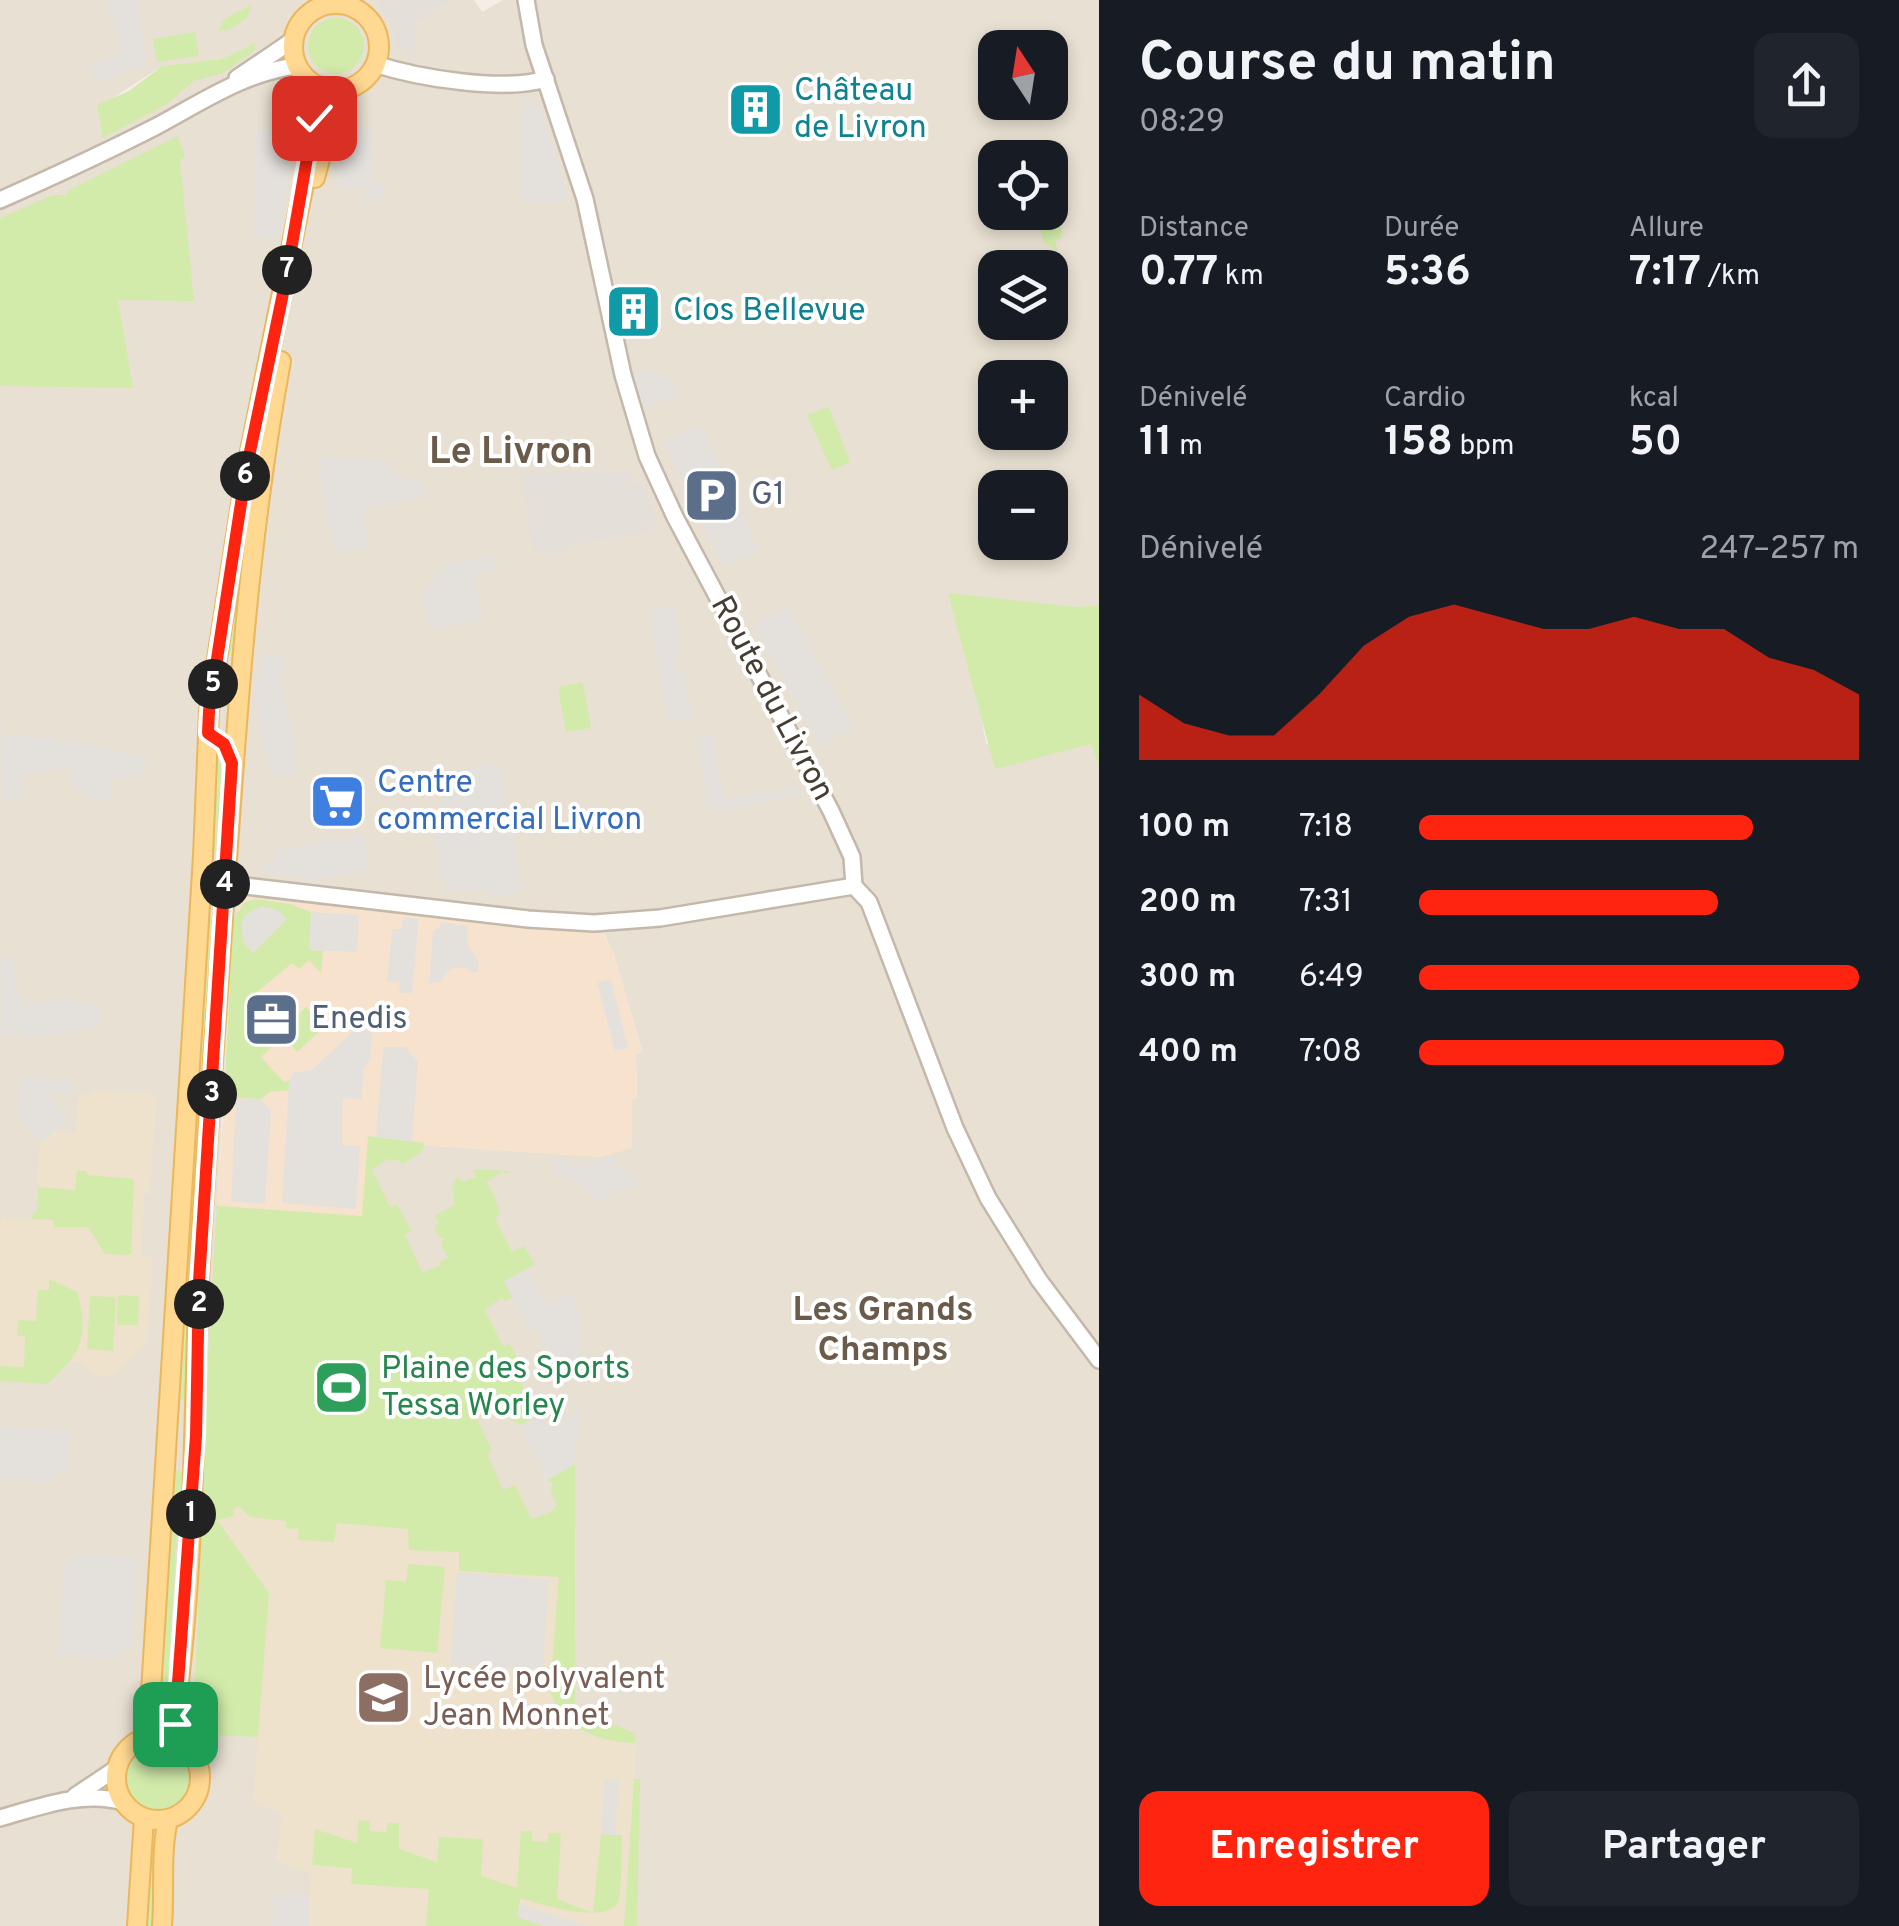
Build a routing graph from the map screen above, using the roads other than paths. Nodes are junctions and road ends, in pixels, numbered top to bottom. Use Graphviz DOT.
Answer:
graph roads {
  1 [pos="526,0"];
  2 [pos="326,3"];
  3 [pos="361,6"];
  4 [pos="293,40"];
  5 [pos="375,64"];
  6 [pos="297,66"];
  7 [pos="546,79"];
  8 [pos="313,84"];
  9 [pos="227,88"];
  10 [pos="348,88"];
  11 [pos="0,200"];
  12 [pos="216,663"];
  13 [pos="240,665"];
  14 [pos="209,711"];
  15 [pos="236,714"];
  16 [pos="208,733"];
  17 [pos="232,763"];
  18 [pos="202,881"];
  19 [pos="225,884"];
  20 [pos="854,886"];
  21 [pos="188,1076"];
  22 [pos="212,1084"];
  23 [pos="1099,1360"];
  24 [pos="168,1408"];
  25 [pos="197,1412"];
  26 [pos="166,1433"];
  27 [pos="196,1436"];
  28 [pos="143,1738"];
  29 [pos="177,1740"];
  30 [pos="117,1768"];
  31 [pos="69,1800"];
  32 [pos="123,1802"];
  33 [pos="0,1818"];
  34 [pos="144,1818"];
  35 [pos="168,1820"];
  36 [pos="137,1926"];
  37 [pos="162,1926"];
  1 -- 7 [label="street, Route du Livron"];
  2 -- 3 [label="main road"];
  2 -- 4 [label="main road"];
  3 -- 5 [label="main road"];
  4 -- 6 [label="main road"];
  4 -- 9 [label="street"];
  5 -- 7 [label="street"];
  5 -- 10 [label="main road"];
  6 -- 8 [label="main road"];
  6 -- 9 [label="street"];
  7 -- 20 [label="street, Route du Livron"];
  8 -- 10 [label="main road"];
  8 -- 12 [label="main road"];
  9 -- 11 [label="street"];
  10 -- 13 [label="main road"];
  12 -- 13 [label="main road"];
  12 -- 14 [label="main road"];
  13 -- 15 [label="main road"];
  14 -- 15 [label="main road"];
  14 -- 16 [label="main road"];
  15 -- 17 [label="main road"];
  16 -- 17 [label="main road"];
  16 -- 18 [label="main road"];
  17 -- 19 [label="main road"];
  18 -- 19 [label="street"];
  18 -- 21 [label="main road"];
  19 -- 20 [label="street"];
  19 -- 22 [label="main road"];
  20 -- 23 [label="street, Route du Livron"];
  21 -- 22 [label="main road"];
  21 -- 24 [label="main road"];
  22 -- 25 [label="main road"];
  24 -- 25 [label="main road"];
  24 -- 26 [label="main road"];
  25 -- 27 [label="main road"];
  26 -- 27 [label="main road"];
  26 -- 28 [label="main road"];
  27 -- 29 [label="main road"];
  28 -- 29 [label="main road"];
  28 -- 30 [label="main road"];
  29 -- 35 [label="main road"];
  30 -- 31 [label="street"];
  30 -- 32 [label="main road"];
  31 -- 32 [label="street"];
  31 -- 33 [label="street"];
  32 -- 34 [label="main road"];
  34 -- 35 [label="main road"];
  34 -- 36 [label="main road"];
  35 -- 37 [label="main road"];
}
